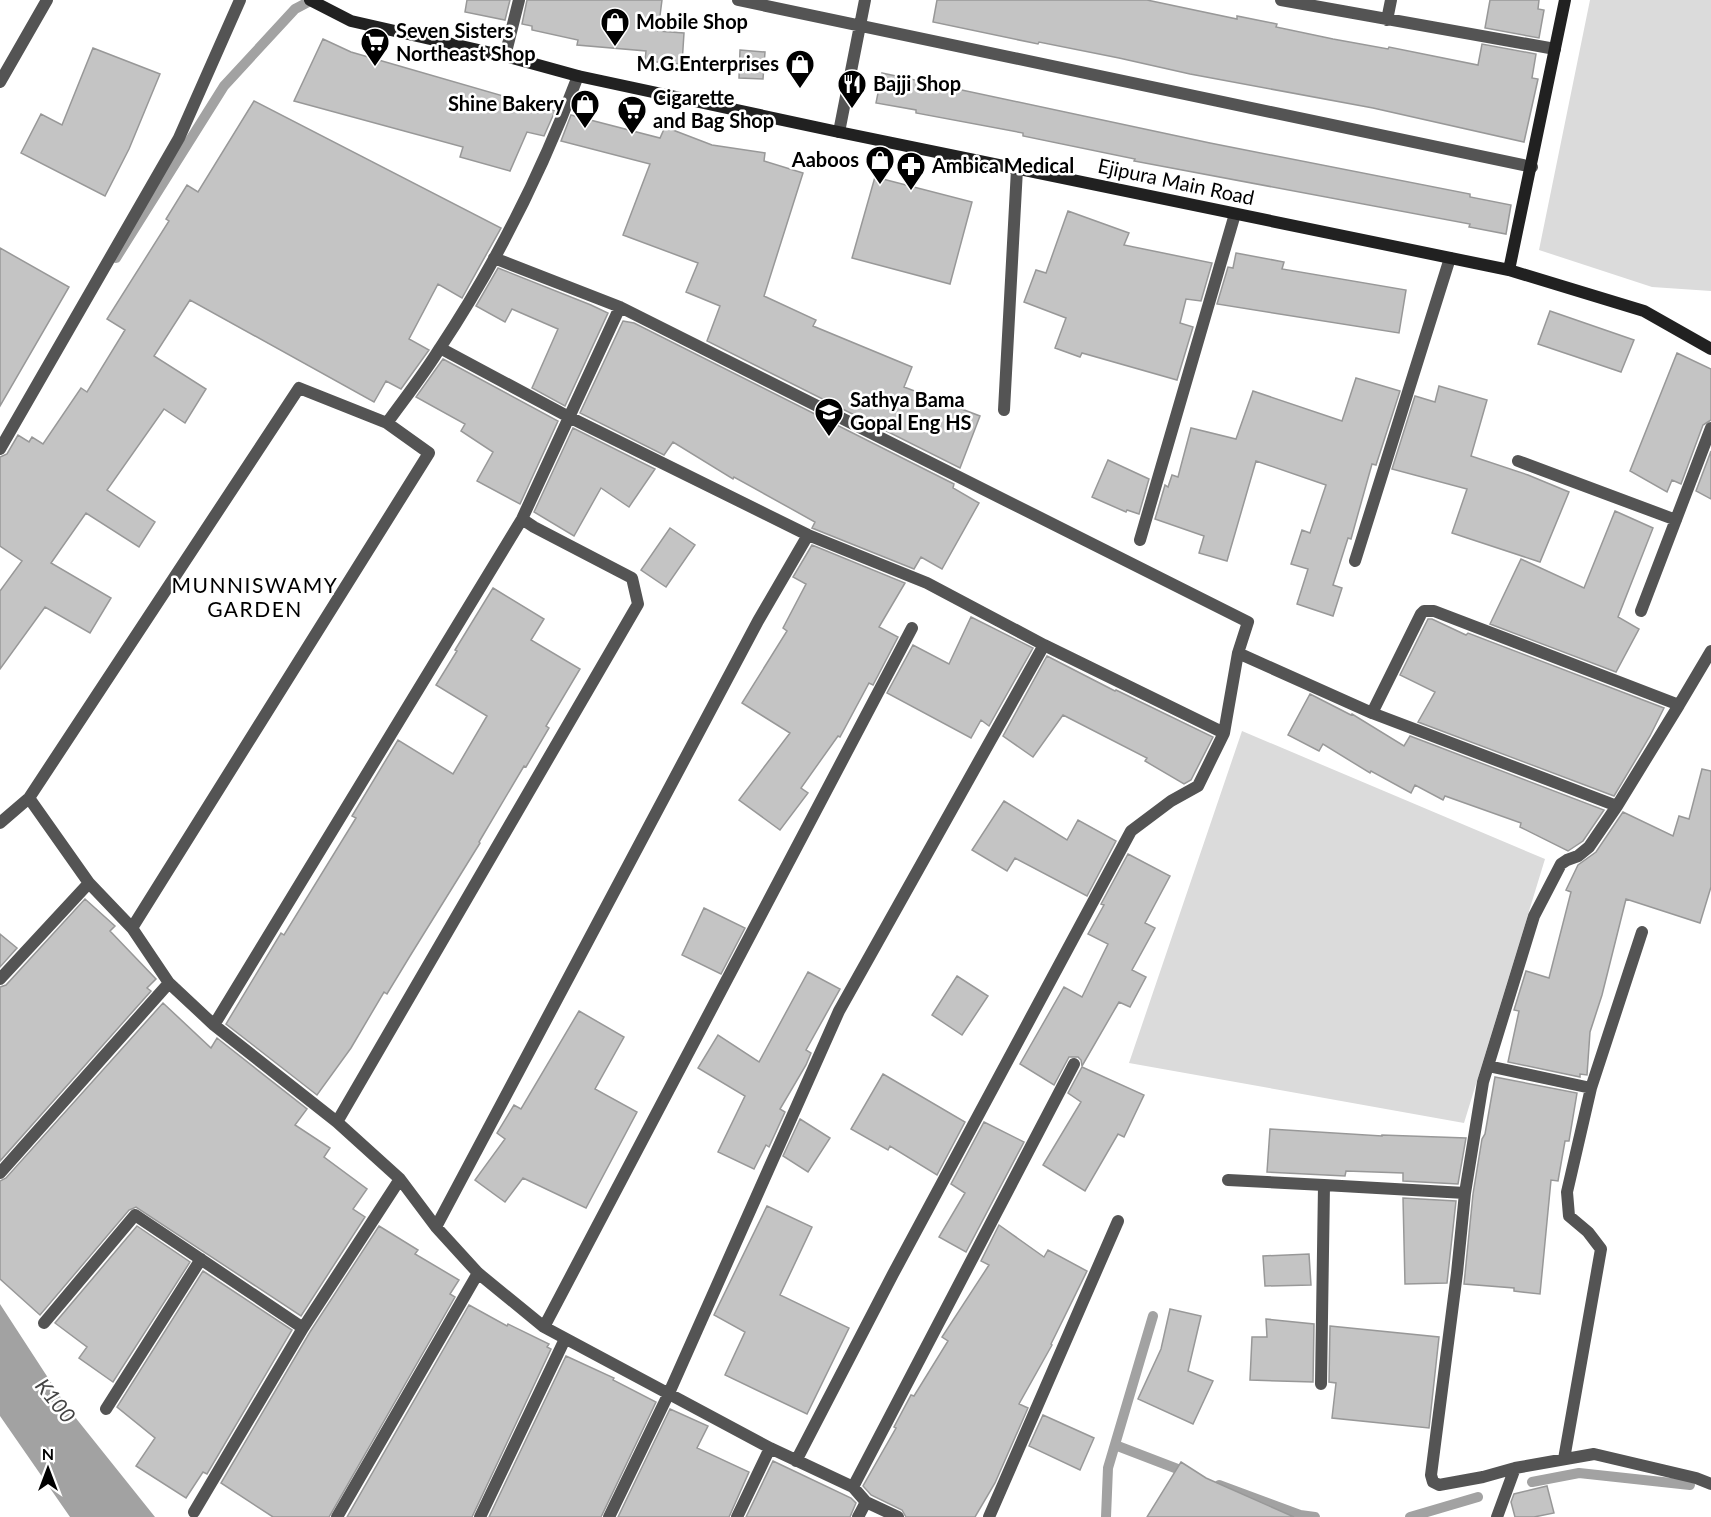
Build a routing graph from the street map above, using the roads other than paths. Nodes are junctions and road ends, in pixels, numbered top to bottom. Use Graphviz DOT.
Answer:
graph roads {
  1 [pos="46,0"];
  2 [pos="240,0"];
  3 [pos="310,0"];
  4 [pos="519,0"];
  5 [pos="738,0"];
  6 [pos="865,0"];
  7 [pos="1281,0"];
  8 [pos="1391,0"];
  9 [pos="1565,0"];
  10 [pos="1387,20"];
  11 [pos="860,26"];
  12 [pos="1556,49"];
  13 [pos="505,56"];
  14 [pos="578,76"];
  15 [pos="0,82"];
  16 [pos="839,132"];
  17 [pos="1532,167"];
  18 [pos="1017,169"];
  19 [pos="1235,214"];
  20 [pos="494,258"];
  21 [pos="1450,258"];
  22 [pos="1509,270"];
  23 [pos="620,307"];
  24 [pos="440,348"];
  25 [pos="1711,349"];
  26 [pos="1004,410"];
  27 [pos="568,417"];
  28 [pos="387,423"];
  29 [pos="1711,428"];
  30 [pos="0,449"];
  31 [pos="1518,461"];
  32 [pos="522,519"];
  33 [pos="1676,520"];
  34 [pos="808,535"];
  35 [pos="1140,540"];
  36 [pos="1355,561"];
  37 [pos="1641,611"];
  38 [pos="912,628"];
  39 [pos="1044,645"];
  40 [pos="1711,651"];
  41 [pos="1238,653"];
  42 [pos="1679,705"];
  43 [pos="1372,713"];
  44 [pos="1224,733"];
  45 [pos="29,798"];
  46 [pos="1617,806"];
  47 [pos="0,823"];
  48 [pos="89,883"];
  49 [pos="132,927"];
  50 [pos="1642,932"];
  51 [pos="0,980"];
  52 [pos="169,983"];
  53 [pos="214,1025"];
  54 [pos="1074,1064"];
  55 [pos="1488,1066"];
  56 [pos="1592,1088"];
  57 [pos="337,1122"];
  58 [pos="0,1173"];
  59 [pos="400,1179"];
  60 [pos="1228,1180"];
  61 [pos="1324,1185"];
  62 [pos="1465,1193"];
  63 [pos="1118,1221"];
  64 [pos="436,1227"];
  65 [pos="201,1260"];
  66 [pos="478,1273"];
  67 [pos="44,1323"];
  68 [pos="544,1327"];
  69 [pos="303,1328"];
  70 [pos="565,1339"];
  71 [pos="1321,1384"];
  72 [pos="669,1394"];
  73 [pos="106,1409"];
  74 [pos="770,1448"];
  75 [pos="1564,1459"];
  76 [pos="796,1461"];
  77 [pos="1515,1468"];
  78 [pos="1711,1484"];
  79 [pos="853,1487"];
  80 [pos="866,1502"];
  81 [pos="194,1512"];
  82 [pos="337,1517"];
  83 [pos="480,1517"];
  84 [pos="609,1517"];
  85 [pos="737,1517"];
  86 [pos="858,1517"];
  87 [pos="898,1517"];
  88 [pos="988,1517"];
  89 [pos="1497,1517"];
  1 -- 15 [label="street"];
  2 -- 30 [label="street"];
  3 -- 13 [label="street, Ejipura Main Road"];
  4 -- 13 [label="street"];
  5 -- 11 [label="street"];
  6 -- 11 [label="street"];
  7 -- 10 [label="street"];
  8 -- 10 [label="street"];
  9 -- 12 [label="street"];
  10 -- 12 [label="street"];
  11 -- 16 [label="street"];
  11 -- 17 [label="street"];
  12 -- 17 [label="street"];
  13 -- 14 [label="street, Ejipura Main Road"];
  14 -- 16 [label="street, Ejipura Main Road"];
  14 -- 20 [label="street"];
  16 -- 18 [label="street, Ejipura Main Road"];
  17 -- 22 [label="street"];
  18 -- 19 [label="street, Ejipura Main Road"];
  18 -- 26 [label="street"];
  19 -- 21 [label="street, Ejipura Main Road"];
  19 -- 35 [label="street"];
  20 -- 23 [label="street"];
  20 -- 24 [label="street"];
  21 -- 22 [label="street, Ejipura Main Road"];
  21 -- 36 [label="street"];
  22 -- 25 [label="street, Ejipura Main Road"];
  23 -- 27 [label="street"];
  23 -- 41 [label="street"];
  24 -- 27 [label="street"];
  24 -- 28 [label="street"];
  27 -- 32 [label="street"];
  27 -- 34 [label="street"];
  28 -- 45 [label="street"];
  28 -- 49 [label="street"];
  29 -- 33 [label="street"];
  31 -- 33 [label="street"];
  32 -- 53 [label="street"];
  32 -- 57 [label="street"];
  33 -- 37 [label="street"];
  34 -- 39 [label="street"];
  34 -- 64 [label="street"];
  38 -- 68 [label="street"];
  39 -- 44 [label="street"];
  39 -- 72 [label="street"];
  40 -- 42 [label="street"];
  41 -- 43 [label="street"];
  41 -- 44 [label="street"];
  42 -- 43 [label="street"];
  42 -- 46 [label="street"];
  43 -- 46 [label="street"];
  44 -- 76 [label="street"];
  45 -- 47 [label="street"];
  45 -- 48 [label="street"];
  46 -- 55 [label="street"];
  48 -- 49 [label="street"];
  48 -- 51 [label="street"];
  49 -- 52 [label="street"];
  50 -- 56 [label="street"];
  52 -- 53 [label="street"];
  52 -- 58 [label="street"];
  53 -- 57 [label="street"];
  54 -- 79 [label="street"];
  55 -- 56 [label="street"];
  55 -- 62 [label="street"];
  56 -- 75 [label="street"];
  57 -- 59 [label="street"];
  59 -- 64 [label="street"];
  59 -- 69 [label="street"];
  60 -- 61 [label="street"];
  61 -- 62 [label="street"];
  61 -- 71 [label="street"];
  62 -- 77 [label="street"];
  63 -- 88 [label="street"];
  64 -- 66 [label="street"];
  65 -- 67 [label="street"];
  65 -- 69 [label="street"];
  65 -- 73 [label="street"];
  66 -- 68 [label="street"];
  66 -- 82 [label="street"];
  68 -- 70 [label="street"];
  69 -- 81 [label="street"];
  70 -- 72 [label="street"];
  70 -- 83 [label="street"];
  72 -- 74 [label="street"];
  72 -- 84 [label="street"];
  74 -- 76 [label="street"];
  74 -- 85 [label="street"];
  75 -- 77 [label="street"];
  75 -- 78 [label="street"];
  76 -- 79 [label="street"];
  77 -- 89 [label="street"];
  79 -- 80 [label="street"];
  80 -- 86 [label="street"];
  80 -- 87 [label="street"];
}
